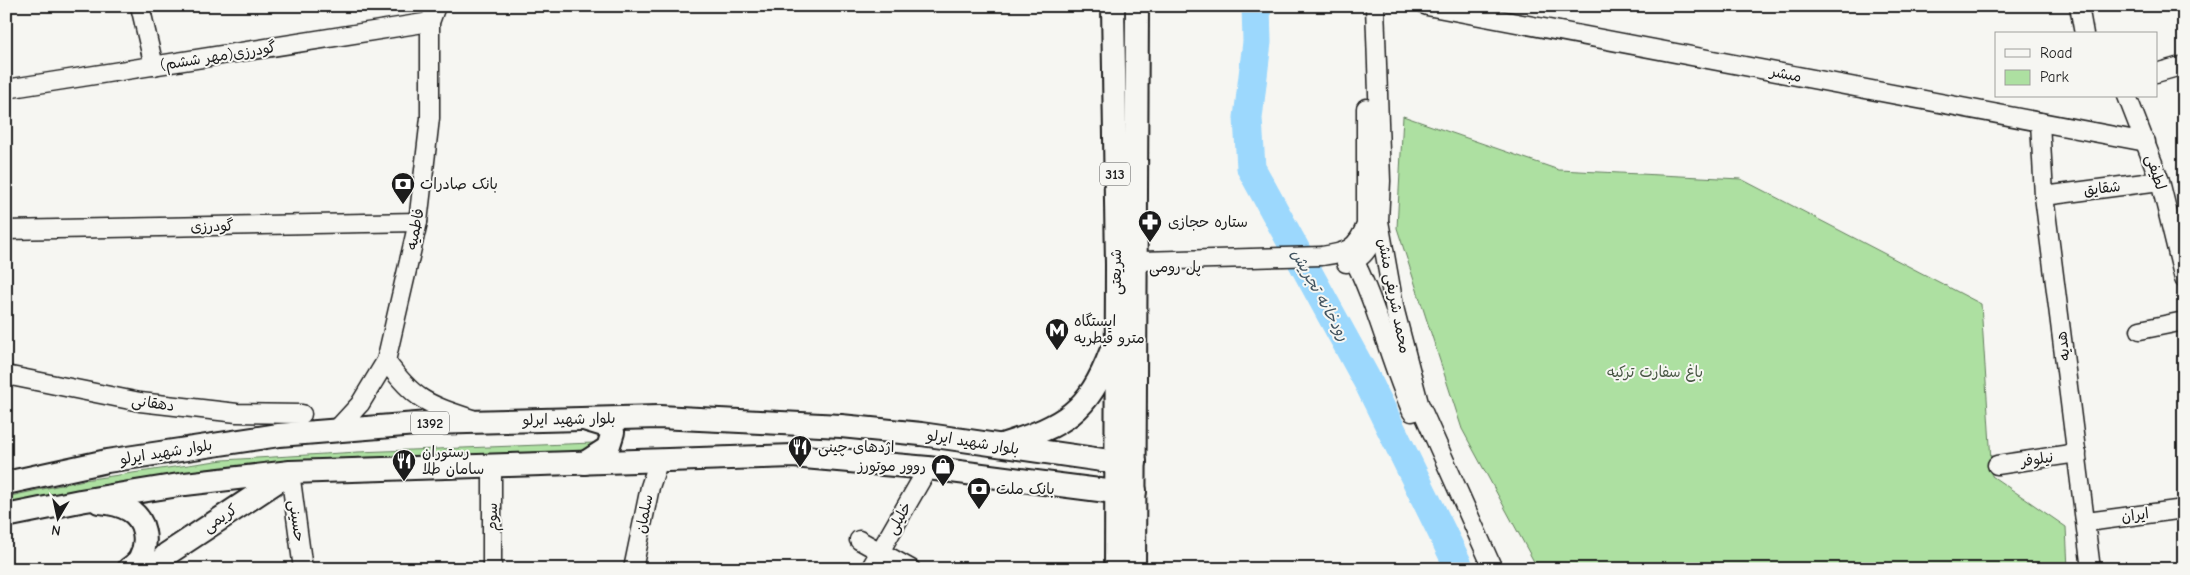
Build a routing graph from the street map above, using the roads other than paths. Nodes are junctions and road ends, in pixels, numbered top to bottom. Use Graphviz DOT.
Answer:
graph roads {
  1 [pos="140,6"];
  2 [pos="1113,6"];
  3 [pos="1137,6"];
  4 [pos="1365,6"];
  5 [pos="1375,6"];
  6 [pos="1427,6"];
  7 [pos="2079,6"];
  8 [pos="433,14"];
  9 [pos="2084,32"];
  10 [pos="2184,65"];
  11 [pos="154,66"];
  12 [pos="2158,72"];
  13 [pos="6,89"];
  14 [pos="2128,98"];
  15 [pos="2040,122"];
  16 [pos="2146,142"];
  17 [pos="2160,181"];
  18 [pos="2044,196"];
  19 [pos="418,222"];
  20 [pos="1373,223"];
  21 [pos="6,230"];
  22 [pos="1353,256"];
  23 [pos="1134,265"];
  24 [pos="2184,279"];
  25 [pos="2184,321"];
  26 [pos="2140,330"];
  27 [pos="1115,342"];
  28 [pos="386,361"];
  29 [pos="6,375"];
  30 [pos="302,414"];
  31 [pos="582,419"];
  32 [pos="480,421"];
  33 [pos="337,429"];
  34 [pos="998,446"];
  35 [pos="2077,453"];
  36 [pos="660,460"];
  37 [pos="1125,462"];
  38 [pos="585,463"];
  39 [pos="1997,465"];
  40 [pos="492,466"];
  41 [pos="928,468"];
  42 [pos="290,472"];
  43 [pos="6,483"];
  44 [pos="1125,491"];
  45 [pos="80,501"];
  46 [pos="2184,509"];
  47 [pos="6,516"];
  48 [pos="2087,522"];
  49 [pos="859,540"];
  50 [pos="879,552"];
  51 [pos="129,569"];
  52 [pos="153,569"];
  53 [pos="303,569"];
  54 [pos="492,569"];
  55 [pos="633,569"];
  56 [pos="870,569"];
  57 [pos="911,569"];
  58 [pos="1116,569"];
  59 [pos="1134,569"];
  60 [pos="1480,569"];
  61 [pos="1493,569"];
  62 [pos="2091,569"];
  1 -- 11 [label="street"];
  2 -- 27 [label="main road, شریعتی / 313"];
  3 -- 23 [label="main road, شریعتی / 313"];
  4 -- 20 [label="street, محمد شریفی منش"];
  5 -- 20 [label="street, محمد شریفی منش"];
  6 -- 15 [label="street, مبشر"];
  7 -- 9 [label="street"];
  8 -- 11 [label="street, گودرزی(مهر ششم)"];
  8 -- 19 [label="street, فاطمیه"];
  10 -- 12 [label="street"];
  11 -- 13 [label="street, گودرزی(مهر ششم)"];
  14 -- 16 [label="street, لطیفی"];
  15 -- 16 [label="street, مبشر"];
  15 -- 18 [label="street, هدیه"];
  16 -- 17 [label="street, لطیفی"];
  17 -- 18 [label="street, شقایق"];
  17 -- 24 [label="street, لطیفی"];
  18 -- 35 [label="street, هدیه"];
  19 -- 21 [label="street, گودرزی"];
  19 -- 28 [label="street, فاطمیه"];
  20 -- 22 [label="street"];
  20 -- 61 [label="street, محمد شریفی منش"];
  22 -- 23 [label="street, پل رومی"];
  22 -- 60 [label="street, محمد شریفی منش"];
  23 -- 37 [label="main road, شریعتی / 313"];
  25 -- 26 [label="street"];
  27 -- 34 [label="main road"];
  27 -- 37 [label="main road, شریعتی / 313"];
  28 -- 32 [label="street"];
  28 -- 33 [label="street, فاطمیه"];
  29 -- 30 [label="street, دهقانی"];
  31 -- 32 [label="main road, بلوار شهید ایرلو / 1392"];
  31 -- 34 [label="main road, بلوار شهید ایرلو / 1392"];
  31 -- 38 [label="main road"];
  32 -- 33 [label="main road, بلوار شهید ایرلو / 1392"];
  33 -- 43 [label="main road, بلوار شهید ایرلو / 1392"];
  34 -- 37 [label="main road, بلوار شهید ایرلو / 1392"];
  35 -- 39 [label="street, نیلوفر"];
  35 -- 48 [label="street, هدیه"];
  36 -- 38 [label="main road, بلوار شهید ایرلو"];
  36 -- 41 [label="main road, بلوار شهید ایرلو"];
  36 -- 55 [label="street, سلمان"];
  37 -- 44 [label="main road, شریعتی / 313"];
  38 -- 40 [label="main road, بلوار شهید ایرلو"];
  40 -- 42 [label="main road, بلوار شهید ایرلو"];
  40 -- 54 [label="street, سوم"];
  41 -- 44 [label="main road, بلوار شهید ایرلو"];
  41 -- 50 [label="street, خلیلی"];
  42 -- 45 [label="main road, بلوار شهید ایرلو"];
  42 -- 52 [label="main road, کریمی"];
  42 -- 53 [label="street, حسینی"];
  44 -- 58 [label="main road, شریعتی / 313"];
  44 -- 59 [label="main road, شریعتی / 313"];
  45 -- 47 [label="main road, بلوار شهید ایرلو"];
  45 -- 51 [label="main road"];
  46 -- 48 [label="street, ایران"];
  48 -- 62 [label="street, هدیه"];
  49 -- 50 [label="street"];
  50 -- 56 [label="street, خلیلی"];
  50 -- 57 [label="street"];
}
